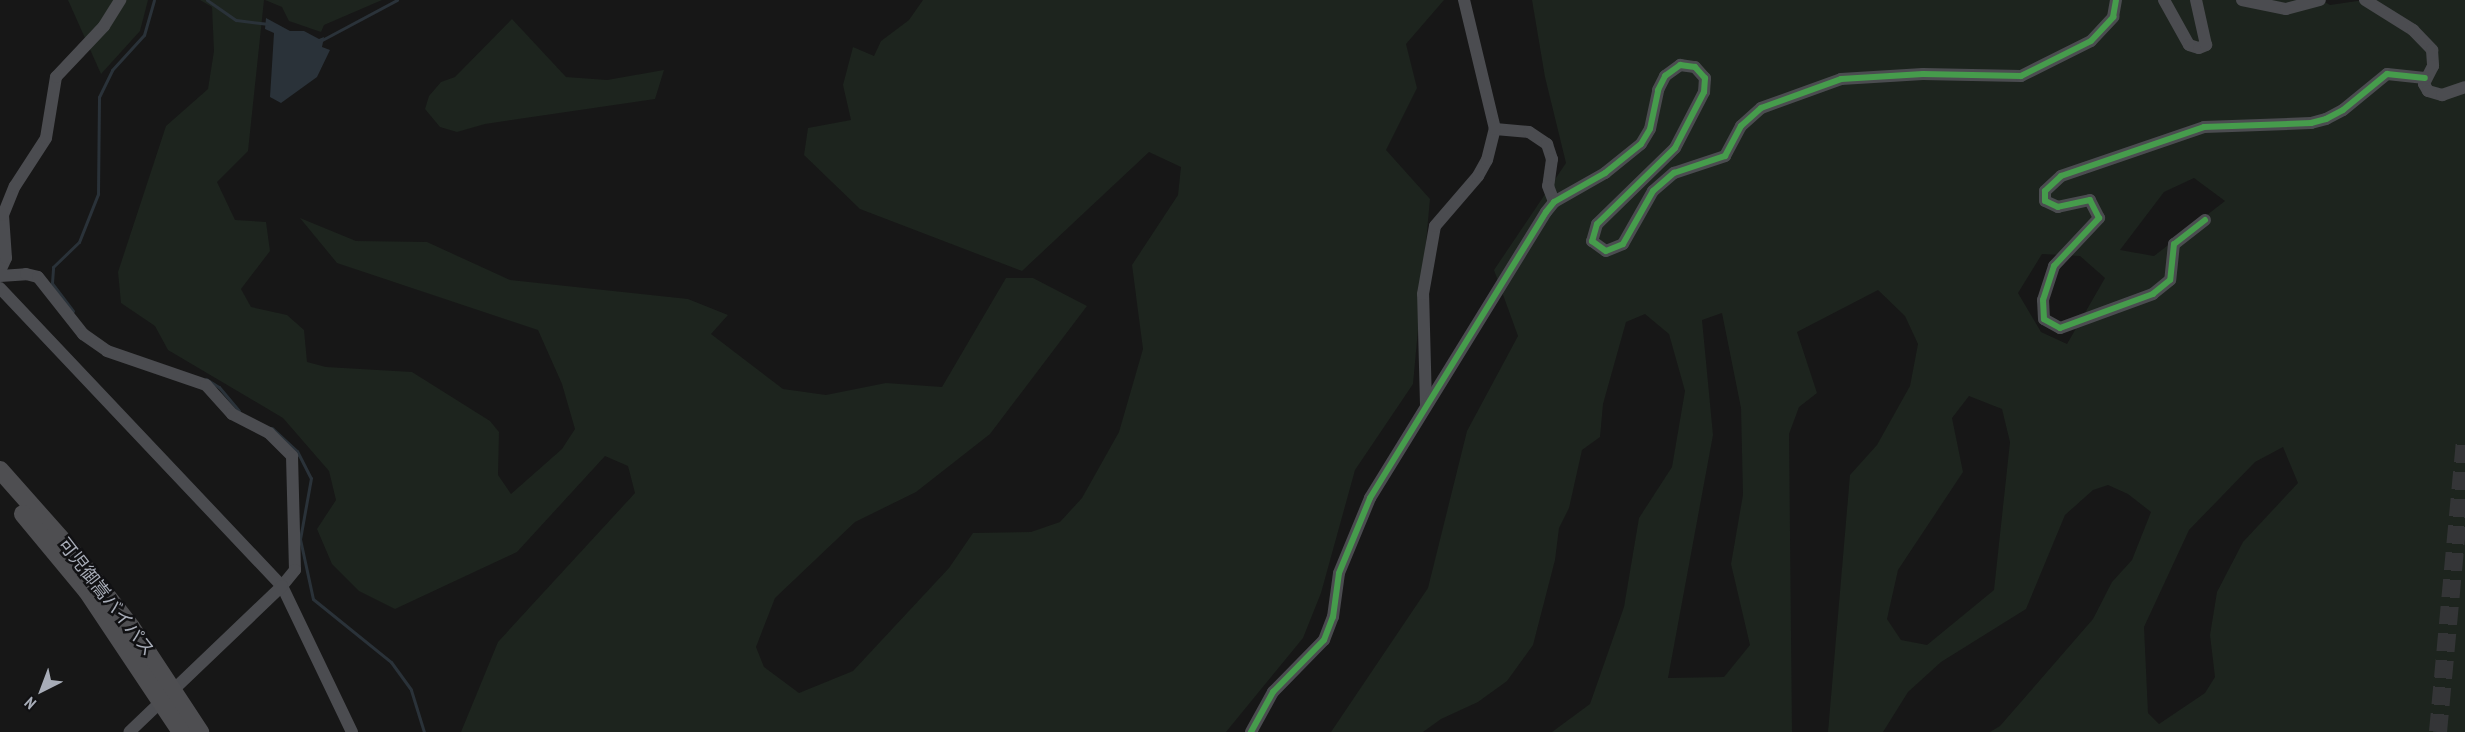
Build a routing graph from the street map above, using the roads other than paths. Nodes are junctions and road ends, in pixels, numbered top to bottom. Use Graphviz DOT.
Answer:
graph roads {
  1 [pos="120,0"];
  2 [pos="1464,0"];
  3 [pos="2116,0"];
  4 [pos="2164,0"];
  5 [pos="2196,0"];
  6 [pos="2242,0"];
  7 [pos="2320,0"];
  8 [pos="2365,0"];
  9 [pos="2425,78"];
  10 [pos="2465,87"];
  11 [pos="1495,129"];
  12 [pos="1554,202"];
  13 [pos="2205,220"];
  14 [pos="0,270"];
  15 [pos="0,276"];
  16 [pos="0,288"];
  17 [pos="1426,405"];
  18 [pos="0,470"];
  19 [pos="0,488"];
  20 [pos="282,586"];
  21 [pos="169,695"];
  22 [pos="129,732"];
  23 [pos="182,732"];
  24 [pos="200,732"];
  25 [pos="352,732"];
  26 [pos="1251,732"];
  1 -- 14 [label="street"];
  2 -- 11 [label="street"];
  3 -- 12 [label="street"];
  4 -- 5 [label="street"];
  6 -- 7 [label="street"];
  8 -- 9 [label="street"];
  9 -- 10 [label="street"];
  9 -- 13 [label="street"];
  11 -- 12 [label="street"];
  11 -- 17 [label="street"];
  12 -- 17 [label="street"];
  15 -- 20 [label="street"];
  16 -- 20 [label="street"];
  17 -- 26 [label="street"];
  18 -- 21 [label="highway, 可児御嵩バイパス"];
  19 -- 21 [label="highway, 可児御嵩バイパス"];
  20 -- 21 [label="street"];
  20 -- 25 [label="street"];
  21 -- 22 [label="street"];
  21 -- 23 [label="highway, 可児御嵩バイパス"];
  21 -- 24 [label="highway, 可児御嵩バイパス"];
}
